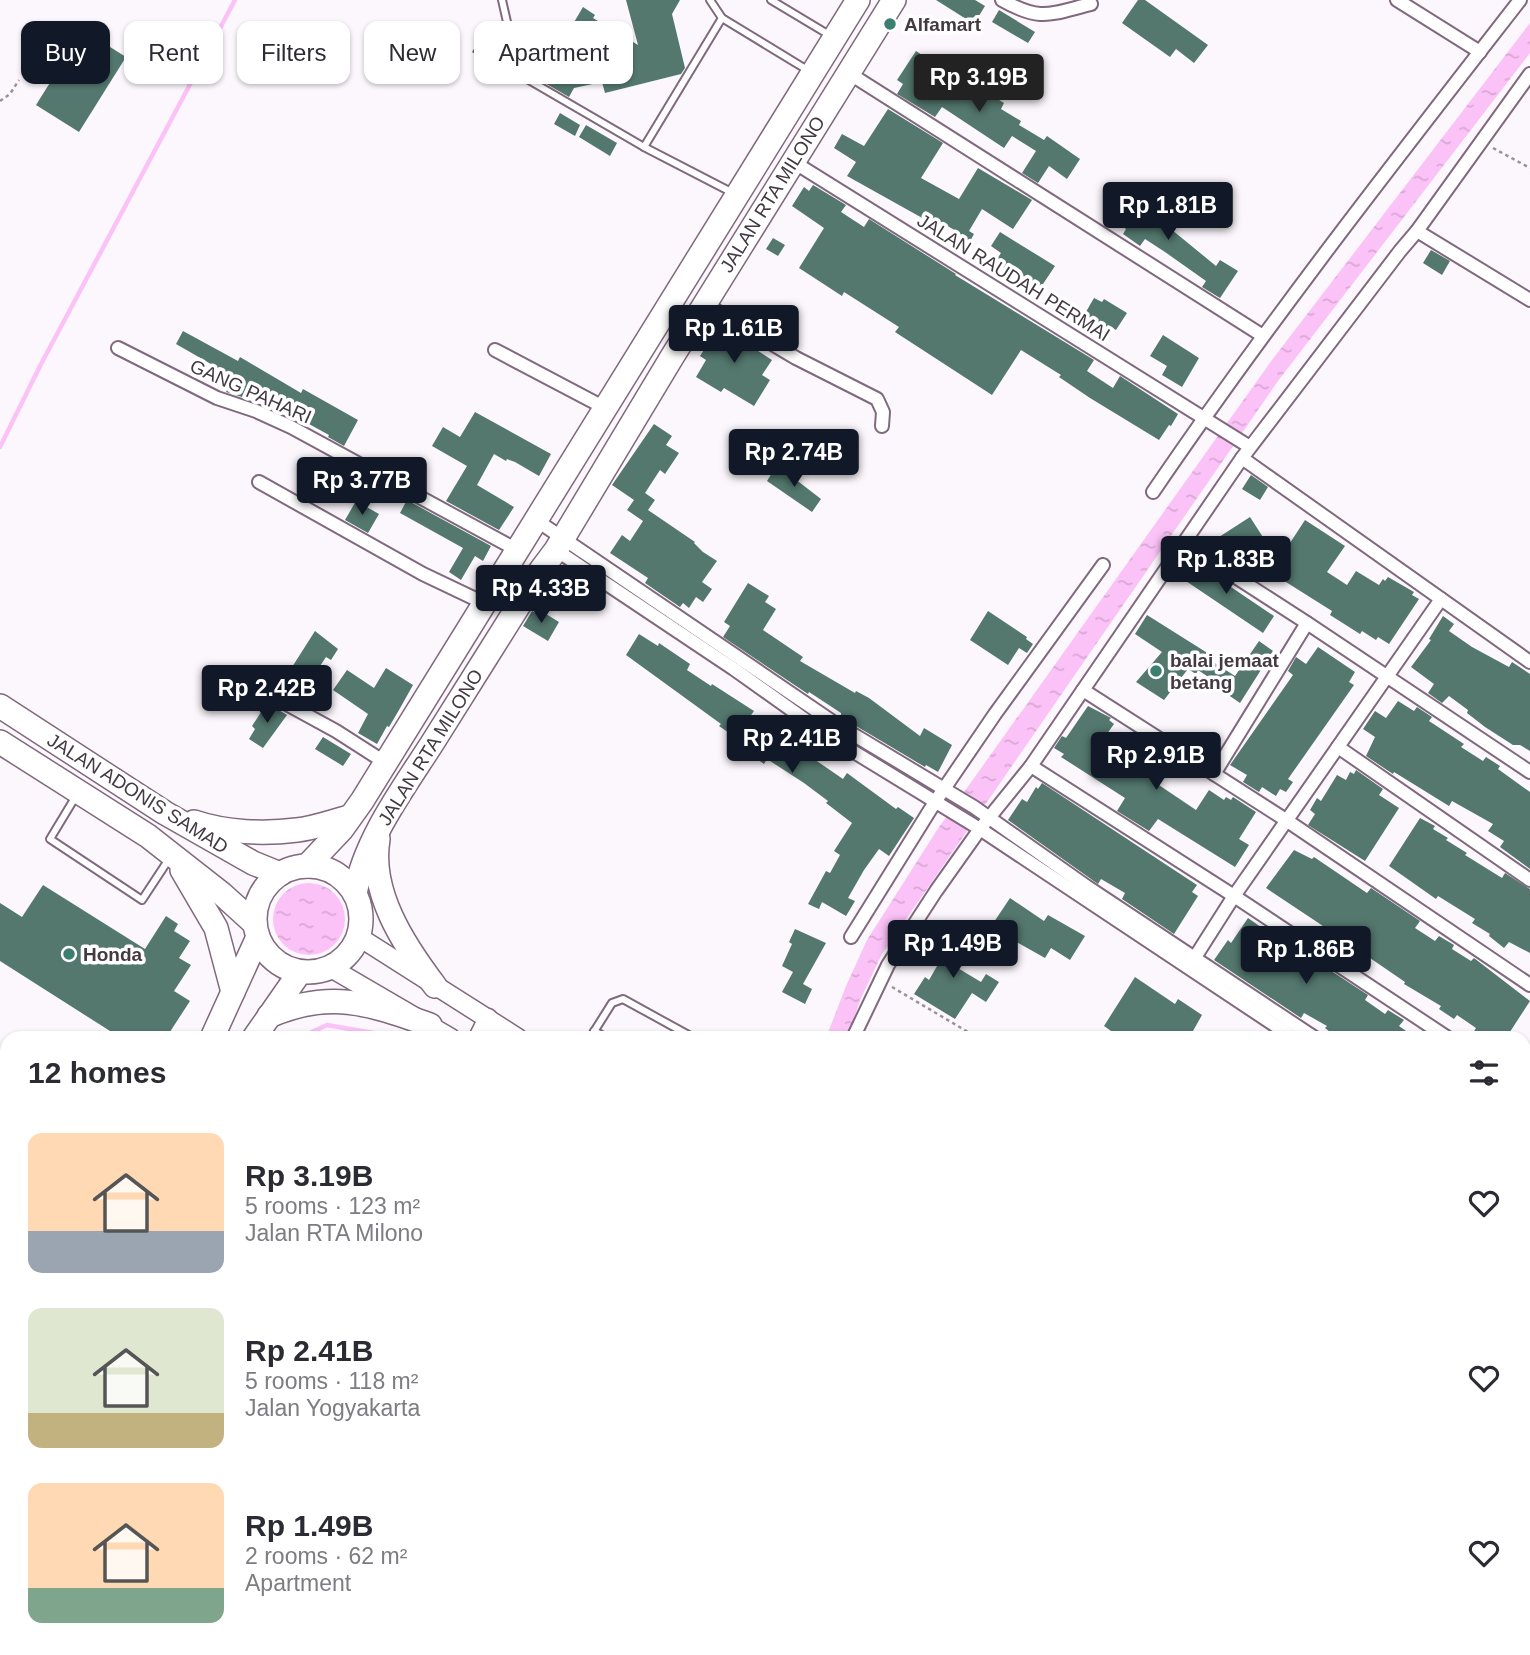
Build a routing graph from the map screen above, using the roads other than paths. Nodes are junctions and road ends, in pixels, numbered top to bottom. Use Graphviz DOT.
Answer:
graph roads {
  1 [pos="502,0"];
  2 [pos="709,0"];
  3 [pos="771,0"];
  4 [pos="858,0"];
  5 [pos="894,0"];
  6 [pos="1002,0"];
  7 [pos="1397,0"];
  8 [pos="1520,0"];
  9 [pos="1091,4"];
  10 [pos="722,18"];
  11 [pos="835,38"];
  12 [pos="1480,51"];
  13 [pos="847,72"];
  14 [pos="813,74"];
  15 [pos="1530,74"];
  16 [pos="644,147"];
  17 [pos="792,161"];
  18 [pos="738,195"];
  19 [pos="1417,231"];
  20 [pos="1530,300"];
  21 [pos="705,304"];
  22 [pos="659,323"];
  23 [pos="1263,336"];
  24 [pos="684,338"];
  25 [pos="118,348"];
  26 [pos="495,350"];
  27 [pos="607,409"];
  28 [pos="1204,418"];
  29 [pos="882,426"];
  30 [pos="1246,453"];
  31 [pos="259,482"];
  32 [pos="1153,492"];
  33 [pos="536,520"];
  34 [pos="1184,543"];
  35 [pos="559,544"];
  36 [pos="517,550"];
  37 [pos="1102,565"];
  38 [pos="1441,599"];
  39 [pos="486,604"];
  40 [pos="1307,623"];
  41 [pos="1530,662"];
  42 [pos="1387,676"];
  43 [pos="1083,690"];
  44 [pos="272,696"];
  45 [pos="0,706"];
  46 [pos="0,742"];
  47 [pos="1338,747"];
  48 [pos="386,763"];
  49 [pos="1031,766"];
  50 [pos="1530,772"];
  51 [pos="1214,774"];
  52 [pos="949,791"];
  53 [pos="79,792"];
  54 [pos="939,805"];
  55 [pos="165,813"];
  56 [pos="350,817"];
  57 [pos="990,819"];
  58 [pos="1286,820"];
  59 [pos="380,828"];
  60 [pos="980,829"];
  61 [pos="148,836"];
  62 [pos="172,855"];
  63 [pos="307,866"];
  64 [pos="280,874"];
  65 [pos="1530,880"];
  66 [pos="355,894"];
  67 [pos="1234,896"];
  68 [pos="257,930"];
  69 [pos="359,937"];
  70 [pos="852,937"];
  71 [pos="1192,963"];
  72 [pos="331,968"];
  73 [pos="300,972"];
  74 [pos="1530,985"];
  75 [pos="435,986"];
  76 [pos="233,992"];
  77 [pos="269,1016"];
  78 [pos="488,1018"];
  79 [pos="430,1025"];
  80 [pos="215,1031"];
  81 [pos="259,1031"];
  82 [pos="440,1031"];
  83 [pos="482,1031"];
  84 [pos="508,1031"];
  85 [pos="594,1031"];
  86 [pos="681,1031"];
  87 [pos="856,1031"];
  88 [pos="1284,1031"];
  89 [pos="1304,1031"];
  90 [pos="1437,1031"];
  1 -- 16 [label="lane"];
  2 -- 10 [label="lane"];
  3 -- 11 [label="lane"];
  4 -- 11 [label="highway, JALAN RTA MILONO"];
  5 -- 13 [label="highway, JALAN RTA MILONO"];
  6 -- 9 [label="street"];
  7 -- 12 [label="street"];
  8 -- 12 [label="street"];
  10 -- 14 [label="lane"];
  10 -- 16 [label="lane"];
  11 -- 14 [label="highway, JALAN RTA MILONO"];
  12 -- 23 [label="street"];
  13 -- 17 [label="highway, JALAN RTA MILONO"];
  13 -- 23 [label="street"];
  14 -- 18 [label="highway, JALAN RTA MILONO"];
  15 -- 19 [label="street"];
  16 -- 18 [label="lane"];
  17 -- 21 [label="highway, JALAN RTA MILONO"];
  17 -- 28 [label="street, JALAN RAUDAH PERMAI"];
  18 -- 22 [label="highway, JALAN RTA MILONO"];
  19 -- 20 [label="street"];
  19 -- 30 [label="street"];
  21 -- 24 [label="highway, JALAN RTA MILONO"];
  21 -- 29 [label="street"];
  22 -- 24 [label="highway"];
  22 -- 27 [label="highway, JALAN RTA MILONO"];
  23 -- 28 [label="street"];
  24 -- 35 [label="highway, JALAN RTA MILONO"];
  25 -- 36 [label="street, GANG PAHARI"];
  26 -- 27 [label="street"];
  27 -- 33 [label="highway, JALAN RTA MILONO"];
  28 -- 30 [label="street, JALAN RAUDAH PERMAI"];
  28 -- 32 [label="street"];
  30 -- 34 [label="street"];
  30 -- 38 [label="street, JALAN RAUDAH PERMAI"];
  31 -- 39 [label="street"];
  33 -- 35 [label="street"];
  33 -- 36 [label="highway, JALAN RTA MILONO"];
  34 -- 40 [label="street"];
  34 -- 43 [label="street"];
  35 -- 52 [label="street"];
  35 -- 54 [label="street"];
  35 -- 59 [label="highway, JALAN RTA MILONO"];
  36 -- 39 [label="highway, JALAN RTA MILONO"];
  37 -- 52 [label="street"];
  38 -- 41 [label="street, JALAN RAUDAH PERMAI"];
  38 -- 42 [label="street"];
  39 -- 48 [label="highway, JALAN RTA MILONO"];
  40 -- 42 [label="street"];
  40 -- 51 [label="street"];
  42 -- 47 [label="street"];
  42 -- 50 [label="street"];
  43 -- 49 [label="street"];
  43 -- 51 [label="street"];
  44 -- 48 [label="street"];
  45 -- 55 [label="highway, JALAN ADONIS SAMAD"];
  46 -- 53 [label="highway, JALAN ADONIS SAMAD"];
  47 -- 58 [label="street"];
  47 -- 65 [label="street"];
  48 -- 56 [label="highway, JALAN RTA MILONO"];
  49 -- 57 [label="street"];
  49 -- 67 [label="street"];
  51 -- 58 [label="street"];
  52 -- 54 [label="street"];
  52 -- 57 [label="street"];
  53 -- 61 [label="highway, JALAN ADONIS SAMAD"];
  53 -- 62 [label="lane"];
  54 -- 60 [label="street"];
  54 -- 70 [label="street"];
  55 -- 56 [label="highway"];
  55 -- 61 [label="highway"];
  55 -- 64 [label="highway, JALAN ADONIS SAMAD"];
  56 -- 63 [label="highway, JALAN RTA MILONO"];
  57 -- 60 [label="street"];
  57 -- 71 [label="street"];
  58 -- 67 [label="street"];
  58 -- 74 [label="street"];
  59 -- 66 [label="highway, JALAN RTA MILONO"];
  59 -- 75 [label="highway"];
  60 -- 71 [label="street"];
  60 -- 87 [label="street"];
  61 -- 62 [label="highway, JALAN ADONIS SAMAD"];
  62 -- 68 [label="highway, JALAN ADONIS SAMAD"];
  62 -- 76 [label="highway"];
  63 -- 64 [label="highway"];
  63 -- 66 [label="highway"];
  64 -- 68 [label="highway"];
  66 -- 69 [label="highway"];
  67 -- 71 [label="street"];
  67 -- 90 [label="street"];
  68 -- 73 [label="highway"];
  68 -- 76 [label="highway"];
  69 -- 72 [label="highway"];
  69 -- 75 [label="street"];
  71 -- 88 [label="street"];
  71 -- 89 [label="street"];
  72 -- 73 [label="highway"];
  72 -- 79 [label="street"];
  73 -- 77 [label="highway"];
  75 -- 78 [label="street"];
  76 -- 80 [label="highway"];
  77 -- 79 [label="highway"];
  77 -- 81 [label="highway"];
  78 -- 83 [label="street"];
  78 -- 84 [label="street"];
  79 -- 82 [label="street"];
  85 -- 86 [label="lane"];
}
